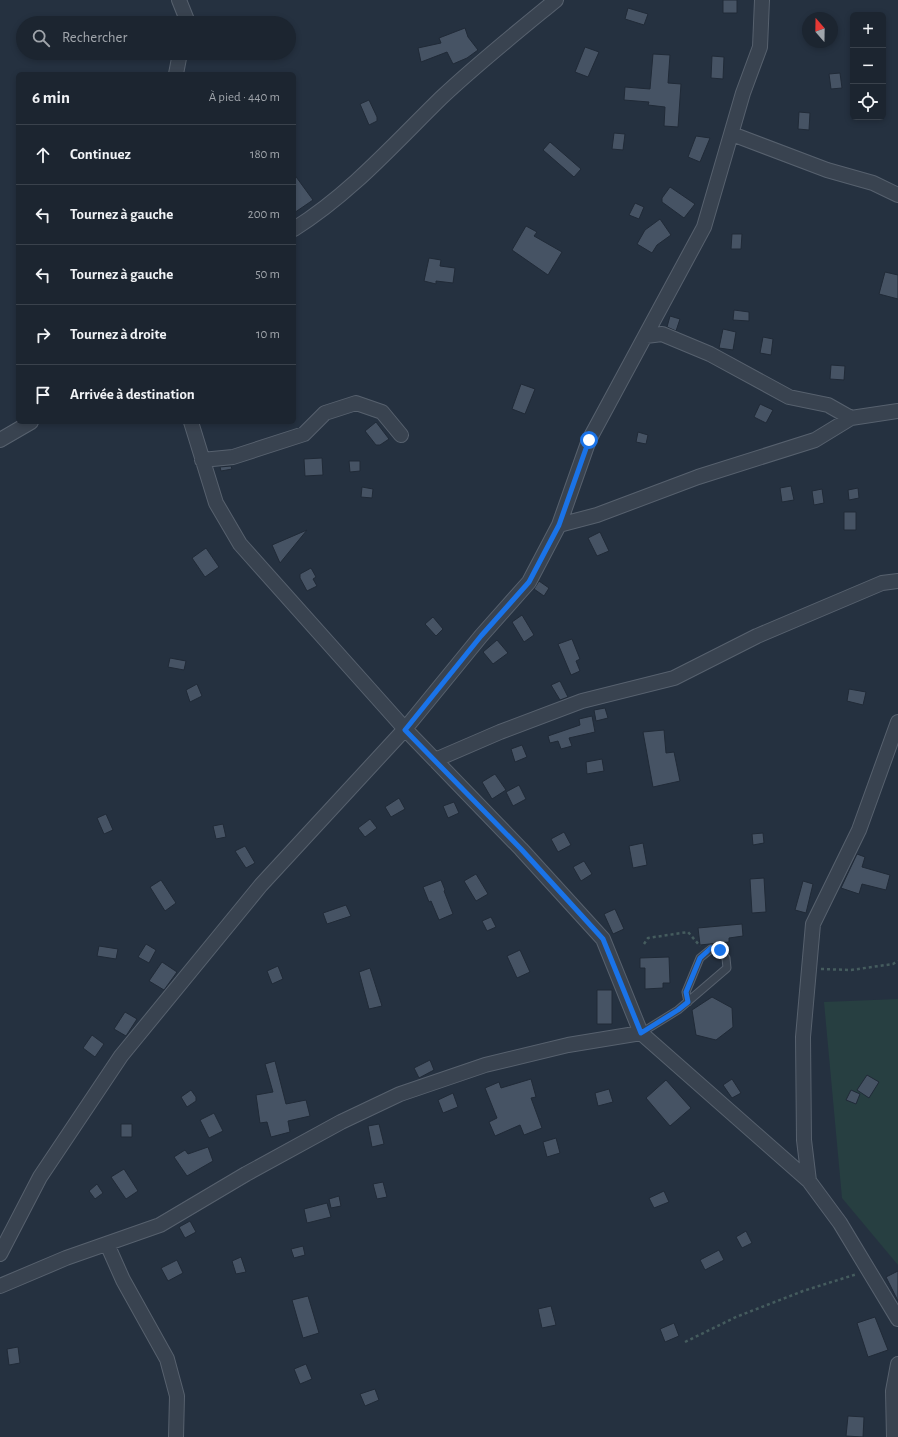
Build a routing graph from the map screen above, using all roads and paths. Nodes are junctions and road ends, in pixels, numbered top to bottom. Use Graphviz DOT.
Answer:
graph roads {
  1 [pos="178,0"];
  2 [pos="556,0"];
  3 [pos="762,0"];
  4 [pos="185,16"];
  5 [pos="179,60"];
  6 [pos="176,72"];
  7 [pos="732,134"];
  8 [pos="898,195"];
  9 [pos="296,228"];
  10 [pos="646,336"];
  11 [pos="898,410"];
  12 [pos="851,418"];
  13 [pos="28,424"];
  14 [pos="192,424"];
  15 [pos="401,435"];
  16 [pos="0,440"];
  17 [pos="202,460"];
  18 [pos="559,525"];
  19 [pos="898,581"];
  20 [pos="898,722"];
  21 [pos="405,730"];
  22 [pos="435,760"];
  23 [pos="644,944"];
  24 [pos="706,953"];
  25 [pos="898,961"];
  26 [pos="809,968"];
  27 [pos="688,1002"];
  28 [pos="641,1033"];
  29 [pos="809,1181"];
  30 [pos="108,1244"];
  31 [pos="0,1254"];
  32 [pos="868,1270"];
  33 [pos="0,1286"];
  34 [pos="898,1319"];
  35 [pos="685,1342"];
  36 [pos="898,1364"];
  37 [pos="176,1437"];
  38 [pos="894,1437"];
  1 -- 4 [label="street"];
  2 -- 9 [label="street"];
  3 -- 7 [label="street"];
  5 -- 6 [label="street"];
  7 -- 8 [label="street"];
  7 -- 10 [label="street"];
  10 -- 12 [label="street"];
  10 -- 18 [label="street"];
  11 -- 12 [label="street"];
  12 -- 18 [label="street"];
  13 -- 16 [label="street"];
  14 -- 17 [label="street"];
  15 -- 17 [label="street"];
  17 -- 21 [label="street"];
  18 -- 21 [label="street"];
  19 -- 22 [label="street"];
  20 -- 26 [label="street"];
  21 -- 22 [label="street"];
  21 -- 31 [label="street"];
  22 -- 28 [label="street"];
  23 -- 24 [label="path"];
  24 -- 27 [label="lane"];
  24 -- 27 [label="lane"];
  25 -- 26 [label="path"];
  26 -- 29 [label="street"];
  27 -- 28 [label="lane"];
  28 -- 29 [label="street"];
  28 -- 30 [label="street"];
  29 -- 32 [label="street"];
  30 -- 33 [label="street"];
  30 -- 37 [label="street"];
  32 -- 34 [label="street"];
  32 -- 35 [label="path"];
  36 -- 38 [label="street"];
}
